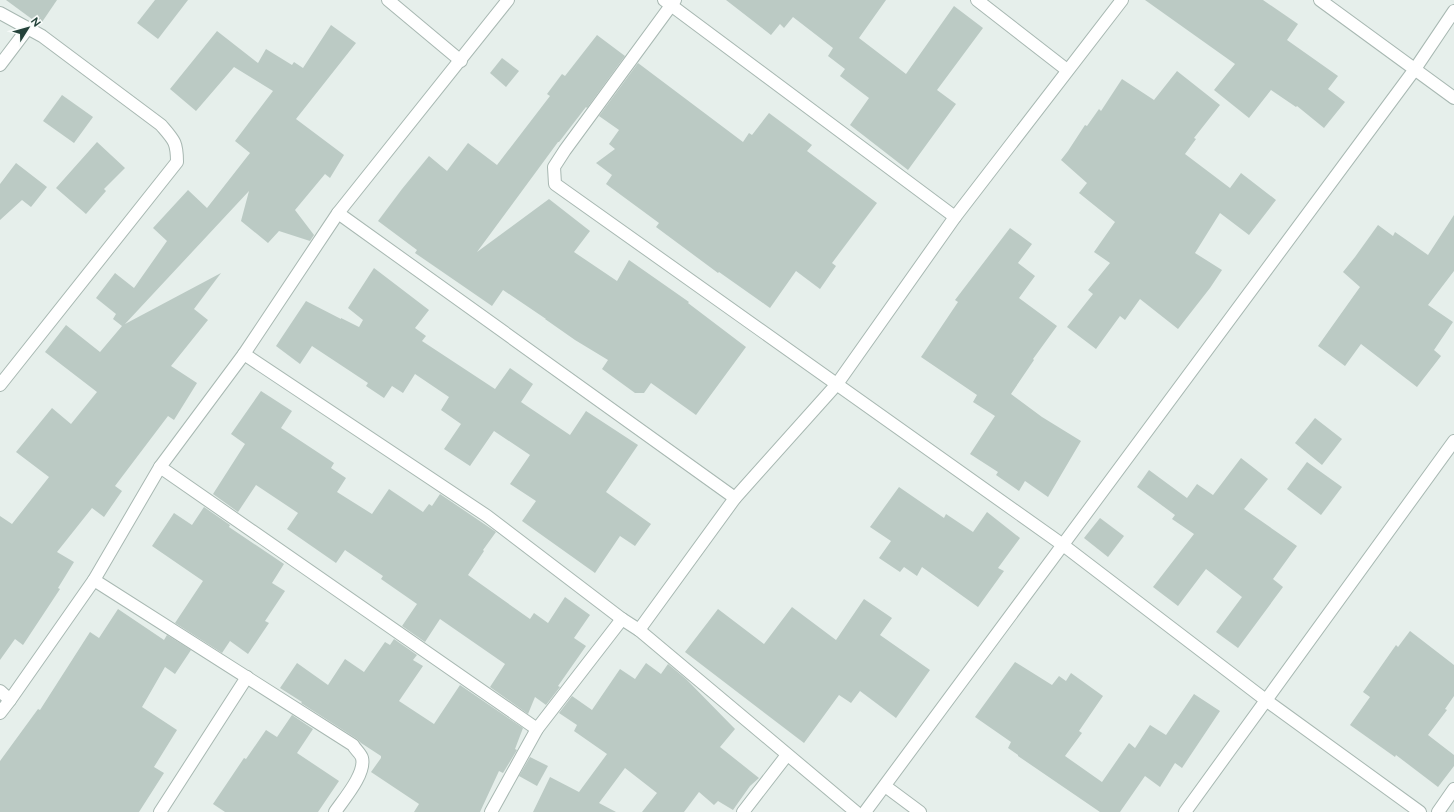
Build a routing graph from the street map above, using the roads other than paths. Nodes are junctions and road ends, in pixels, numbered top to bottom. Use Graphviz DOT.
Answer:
graph roads {
  1 [pos="388,0"];
  2 [pos="508,0"];
  3 [pos="977,0"];
  4 [pos="1122,0"];
  5 [pos="1320,0"];
  6 [pos="670,2"];
  7 [pos="1454,11"];
  8 [pos="0,13"];
  9 [pos="28,28"];
  10 [pos="461,60"];
  11 [pos="0,65"];
  12 [pos="1415,69"];
  13 [pos="1067,70"];
  14 [pos="1454,98"];
  15 [pos="338,213"];
  16 [pos="955,217"];
  17 [pos="244,354"];
  18 [pos="836,384"];
  19 [pos="0,385"];
  20 [pos="1454,441"];
  21 [pos="160,467"];
  22 [pos="735,498"];
  23 [pos="1063,545"];
  24 [pos="94,580"];
  25 [pos="622,619"];
  26 [pos="639,630"];
  27 [pos="247,677"];
  28 [pos="0,691"];
  29 [pos="10,700"];
  30 [pos="1266,701"];
  31 [pos="0,712"];
  32 [pos="537,729"];
  33 [pos="787,755"];
  34 [pos="885,786"];
  35 [pos="1454,789"];
  36 [pos="160,812"];
  37 [pos="335,812"];
  38 [pos="491,812"];
  39 [pos="744,812"];
  40 [pos="856,812"];
  41 [pos="866,812"];
  42 [pos="920,812"];
  43 [pos="1185,812"];
  44 [pos="1420,812"];
  45 [pos="1438,812"];
  1 -- 10 [label="street"];
  2 -- 10 [label="street"];
  3 -- 13 [label="street"];
  4 -- 13 [label="street"];
  5 -- 12 [label="street"];
  6 -- 16 [label="street"];
  6 -- 18 [label="street"];
  7 -- 12 [label="street"];
  8 -- 9 [label="street"];
  9 -- 11 [label="street"];
  9 -- 19 [label="street"];
  10 -- 15 [label="street"];
  12 -- 14 [label="street"];
  12 -- 23 [label="street"];
  13 -- 16 [label="street"];
  15 -- 17 [label="street"];
  15 -- 22 [label="street"];
  16 -- 18 [label="street"];
  17 -- 21 [label="street"];
  17 -- 25 [label="street"];
  18 -- 22 [label="street"];
  18 -- 23 [label="street"];
  20 -- 30 [label="street"];
  21 -- 24 [label="street"];
  21 -- 32 [label="street"];
  22 -- 26 [label="street"];
  23 -- 30 [label="street"];
  23 -- 34 [label="street"];
  24 -- 27 [label="street"];
  24 -- 29 [label="street"];
  25 -- 26 [label="street"];
  25 -- 32 [label="street"];
  26 -- 33 [label="street"];
  27 -- 36 [label="street"];
  27 -- 37 [label="street"];
  28 -- 29 [label="street"];
  29 -- 31 [label="street"];
  30 -- 43 [label="street"];
  30 -- 44 [label="street"];
  32 -- 38 [label="street"];
  33 -- 39 [label="street"];
  33 -- 40 [label="street"];
  34 -- 41 [label="street"];
  34 -- 42 [label="street"];
  35 -- 45 [label="street"];
}
